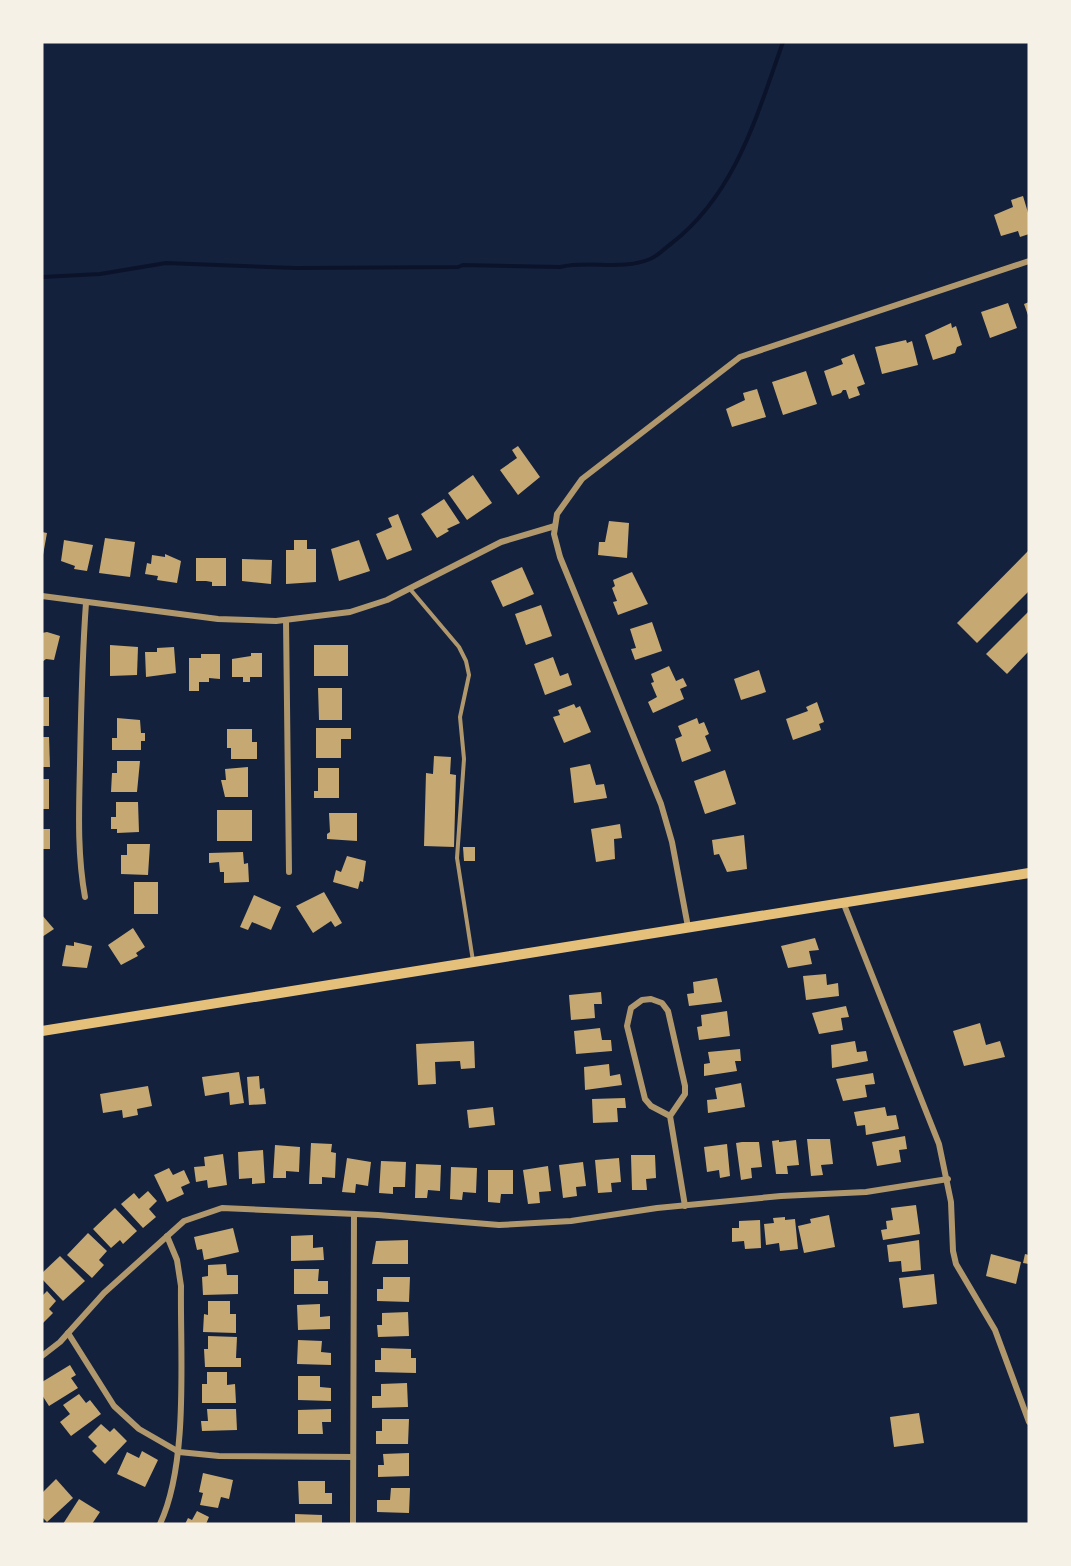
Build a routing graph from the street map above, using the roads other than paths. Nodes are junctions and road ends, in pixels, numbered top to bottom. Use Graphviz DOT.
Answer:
graph roads {
  1 [pos="1029,261"];
  2 [pos="555,526"];
  3 [pos="410,589"];
  4 [pos="42,596"];
  5 [pos="86,603"];
  6 [pos="286,620"];
  7 [pos="289,872"];
  8 [pos="1029,873"];
  9 [pos="85,897"];
  10 [pos="843,902"];
  11 [pos="688,927"];
  12 [pos="473,962"];
  13 [pos="42,1031"];
  14 [pos="670,1116"];
  15 [pos="948,1179"];
  16 [pos="685,1206"];
  17 [pos="354,1214"];
  18 [pos="167,1236"];
  19 [pos="68,1333"];
  20 [pos="42,1356"];
  21 [pos="1029,1422"];
  22 [pos="179,1452"];
  23 [pos="353,1457"];
  24 [pos="160,1524"];
  25 [pos="353,1524"];
  1 -- 2 [label="street"];
  2 -- 3 [label="street"];
  2 -- 11 [label="street"];
  3 -- 6 [label="street"];
  3 -- 12 [label="lane"];
  4 -- 5 [label="street"];
  5 -- 6 [label="street"];
  5 -- 9 [label="street"];
  6 -- 7 [label="street"];
  8 -- 10 [label="main road"];
  10 -- 11 [label="main road"];
  10 -- 15 [label="street"];
  11 -- 12 [label="main road"];
  12 -- 13 [label="main road"];
  14 -- 14 [label="street"];
  14 -- 16 [label="street"];
  15 -- 16 [label="street"];
  15 -- 21 [label="street"];
  16 -- 17 [label="street"];
  17 -- 18 [label="street"];
  17 -- 23 [label="street"];
  18 -- 19 [label="street"];
  18 -- 22 [label="street"];
  19 -- 20 [label="street"];
  19 -- 22 [label="street"];
  22 -- 23 [label="street"];
  22 -- 24 [label="street"];
  23 -- 25 [label="street"];
}
